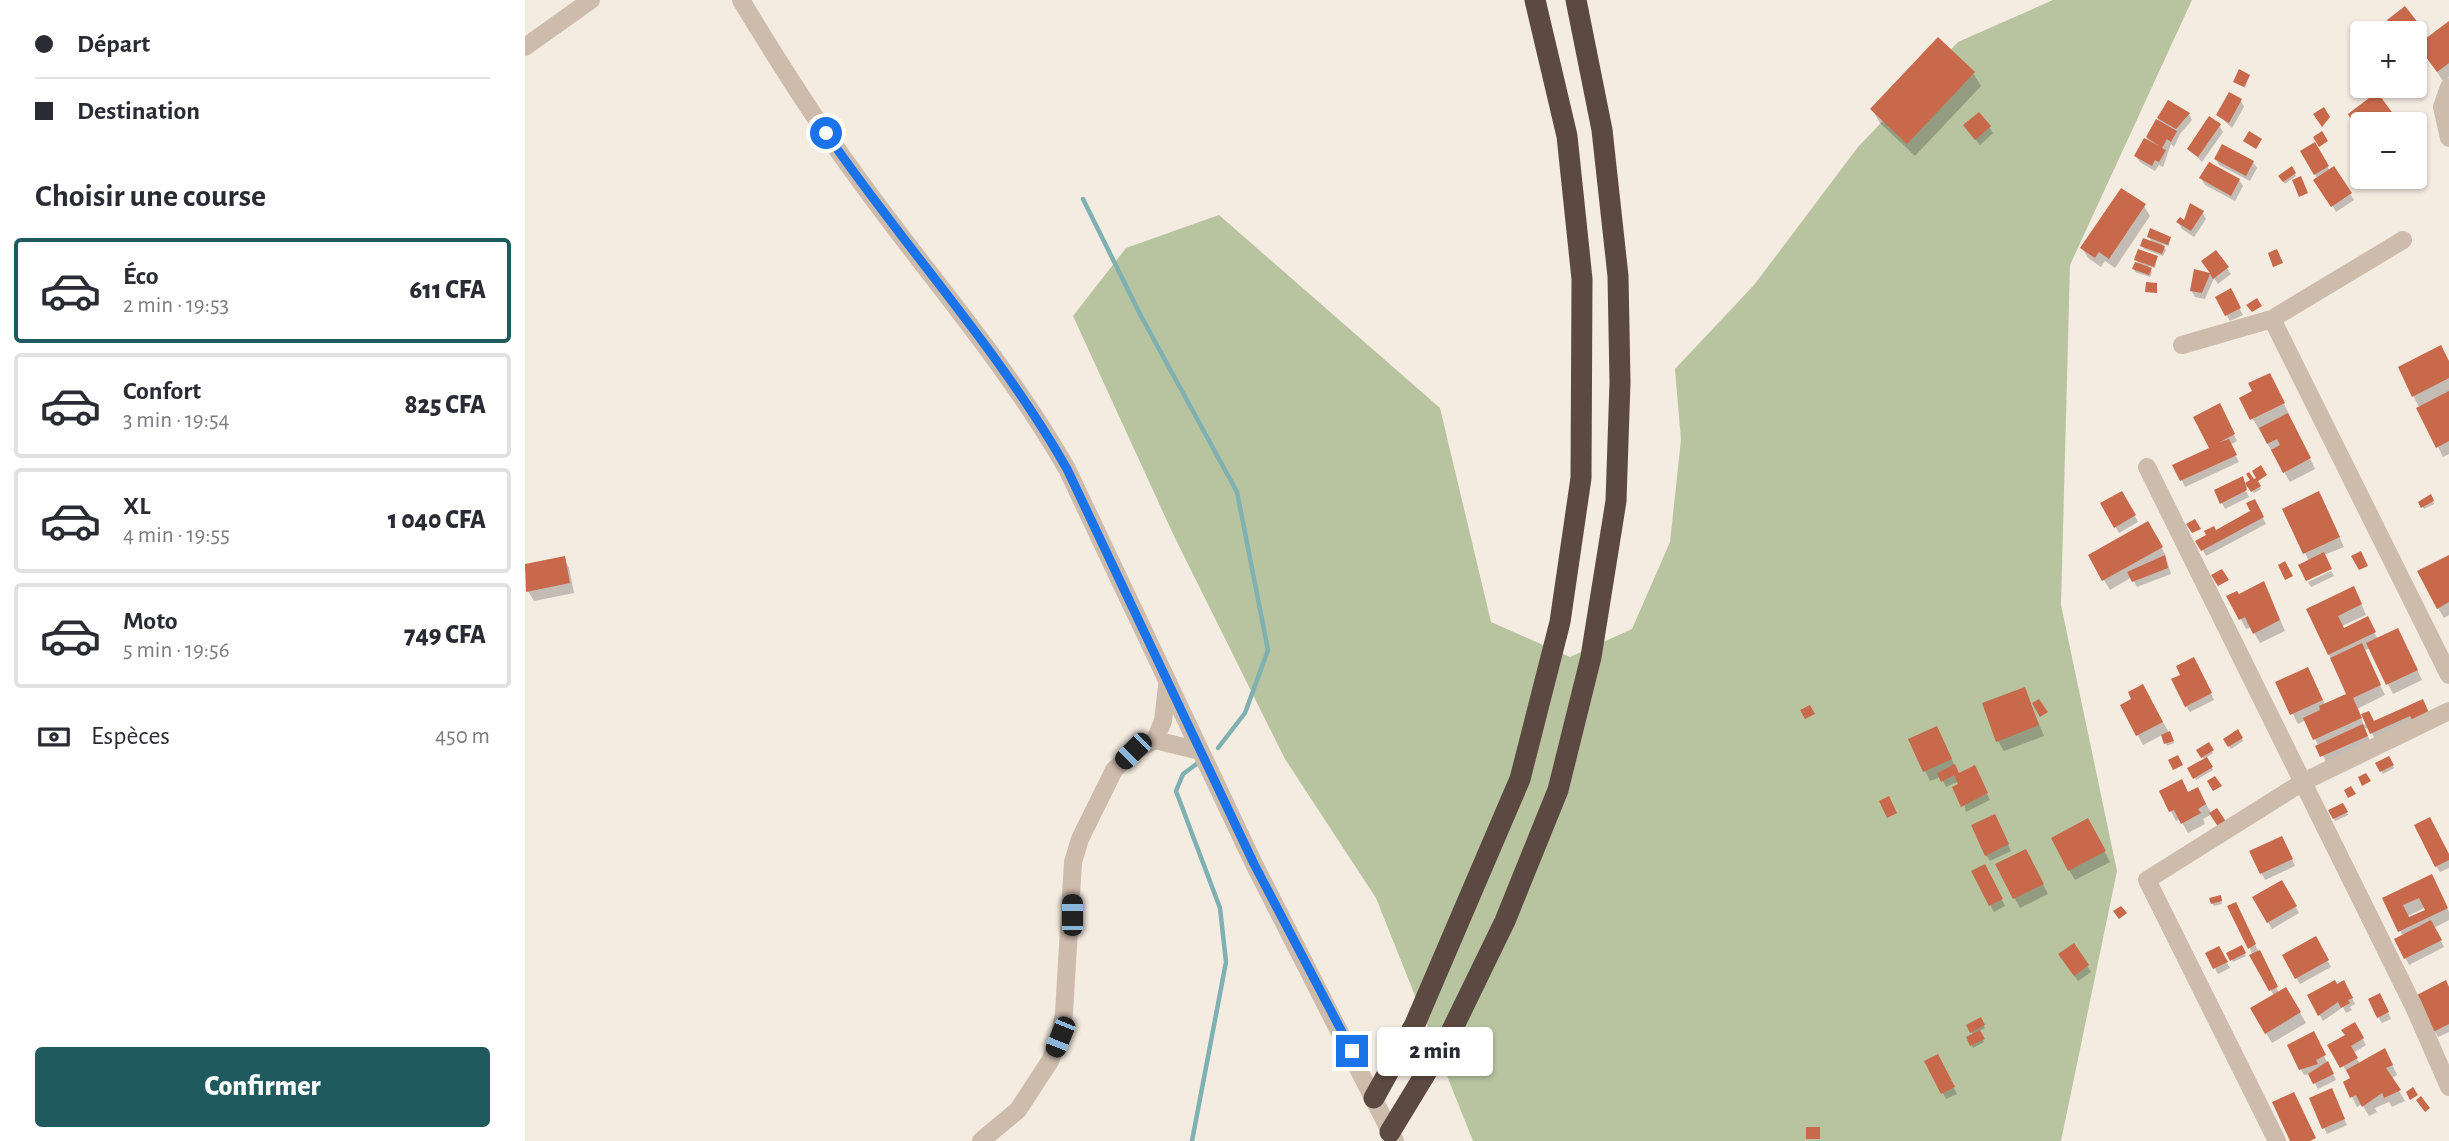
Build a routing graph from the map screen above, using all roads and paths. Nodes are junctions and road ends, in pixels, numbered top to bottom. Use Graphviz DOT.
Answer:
graph roads {
  1 [pos="591,0"];
  2 [pos="741,0"];
  3 [pos="1535,0"];
  4 [pos="1576,0"];
  5 [pos="525,47"];
  6 [pos="2449,87"];
  7 [pos="2449,138"];
  8 [pos="2403,240"];
  9 [pos="2273,319"];
  10 [pos="2182,345"];
  11 [pos="2147,467"];
  12 [pos="2449,675"];
  13 [pos="1167,684"];
  14 [pos="2449,711"];
  15 [pos="1154,740"];
  16 [pos="1200,751"];
  17 [pos="2303,782"];
  18 [pos="2449,1087"];
  19 [pos="1374,1098"];
  20 [pos="1393,1137"];
  21 [pos="981,1141"];
  22 [pos="2277,1141"];
  1 -- 5 [label="street"];
  2 -- 13 [label="street"];
  3 -- 19 [label="highway"];
  4 -- 20 [label="highway"];
  6 -- 7 [label="street"];
  8 -- 9 [label="street"];
  9 -- 10 [label="street"];
  9 -- 12 [label="street"];
  11 -- 17 [label="street"];
  13 -- 15 [label="street"];
  13 -- 16 [label="street"];
  14 -- 17 [label="street"];
  15 -- 16 [label="street"];
  15 -- 21 [label="street"];
  16 -- 19 [label="street"];
  17 -- 18 [label="street"];
  17 -- 22 [label="street"];
  19 -- 20 [label="street"];
}
